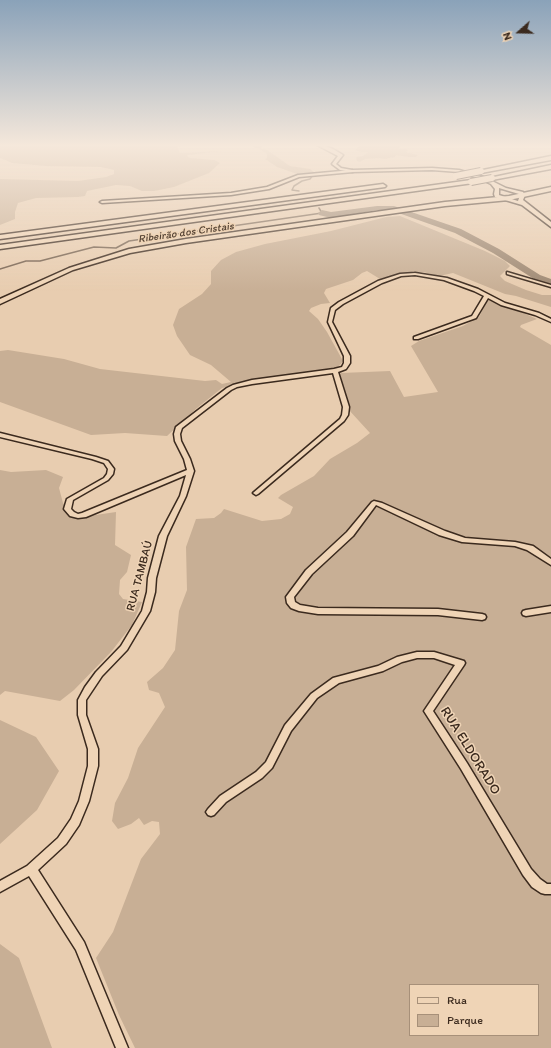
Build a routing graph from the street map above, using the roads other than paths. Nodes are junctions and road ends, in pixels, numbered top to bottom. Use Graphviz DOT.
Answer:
graph roads {
  1 [pos="232,194"];
  2 [pos="326,194"];
  3 [pos="385,194"];
  4 [pos="496,194"];
  5 [pos="527,194"];
  6 [pos="523,195"];
  7 [pos="502,198"];
  8 [pos="102,202"];
  9 [pos="445,204"];
  10 [pos="524,204"];
  11 [pos="551,225"];
  12 [pos="0,237"];
  13 [pos="0,247"];
  14 [pos="509,273"];
  15 [pos="551,286"];
  16 [pos="19,294"];
  17 [pos="487,294"];
  18 [pos="0,302"];
  19 [pos="0,308"];
  20 [pos="551,321"];
  21 [pos="416,338"];
  22 [pos="335,371"];
  23 [pos="0,435"];
  24 [pos="191,472"];
  25 [pos="256,493"];
  26 [pos="551,563"];
  27 [pos="551,609"];
  28 [pos="526,613"];
  29 [pos="482,617"];
  30 [pos="211,812"];
  31 [pos="31,869"];
  32 [pos="0,887"];
  33 [pos="551,889"];
  34 [pos="122,1048"];
  1 -- 8 [label="street"];
  2 -- 12 [label="highway"];
  3 -- 13 [label="highway, bridge"];
  4 -- 7 [label="street"];
  4 -- 9 [label="main road"];
  5 -- 6 [label="main road"];
  6 -- 7 [label="main road"];
  6 -- 10 [label="street"];
  7 -- 9 [label="main road"];
  7 -- 10 [label="street"];
  9 -- 16 [label="main road"];
  10 -- 11 [label="street"];
  14 -- 15 [label="street"];
  16 -- 18 [label="main road"];
  16 -- 19 [label="main road"];
  17 -- 20 [label="street"];
  17 -- 21 [label="street"];
  17 -- 22 [label="street"];
  22 -- 24 [label="street"];
  22 -- 25 [label="street"];
  23 -- 24 [label="street"];
  24 -- 31 [label="street, RUA TAMBAÚ"];
  26 -- 29 [label="street"];
  27 -- 28 [label="street"];
  30 -- 33 [label="street, RUA ELDORADO"];
  31 -- 32 [label="street, RUA TAMBAÚ"];
  31 -- 34 [label="street"];
}
